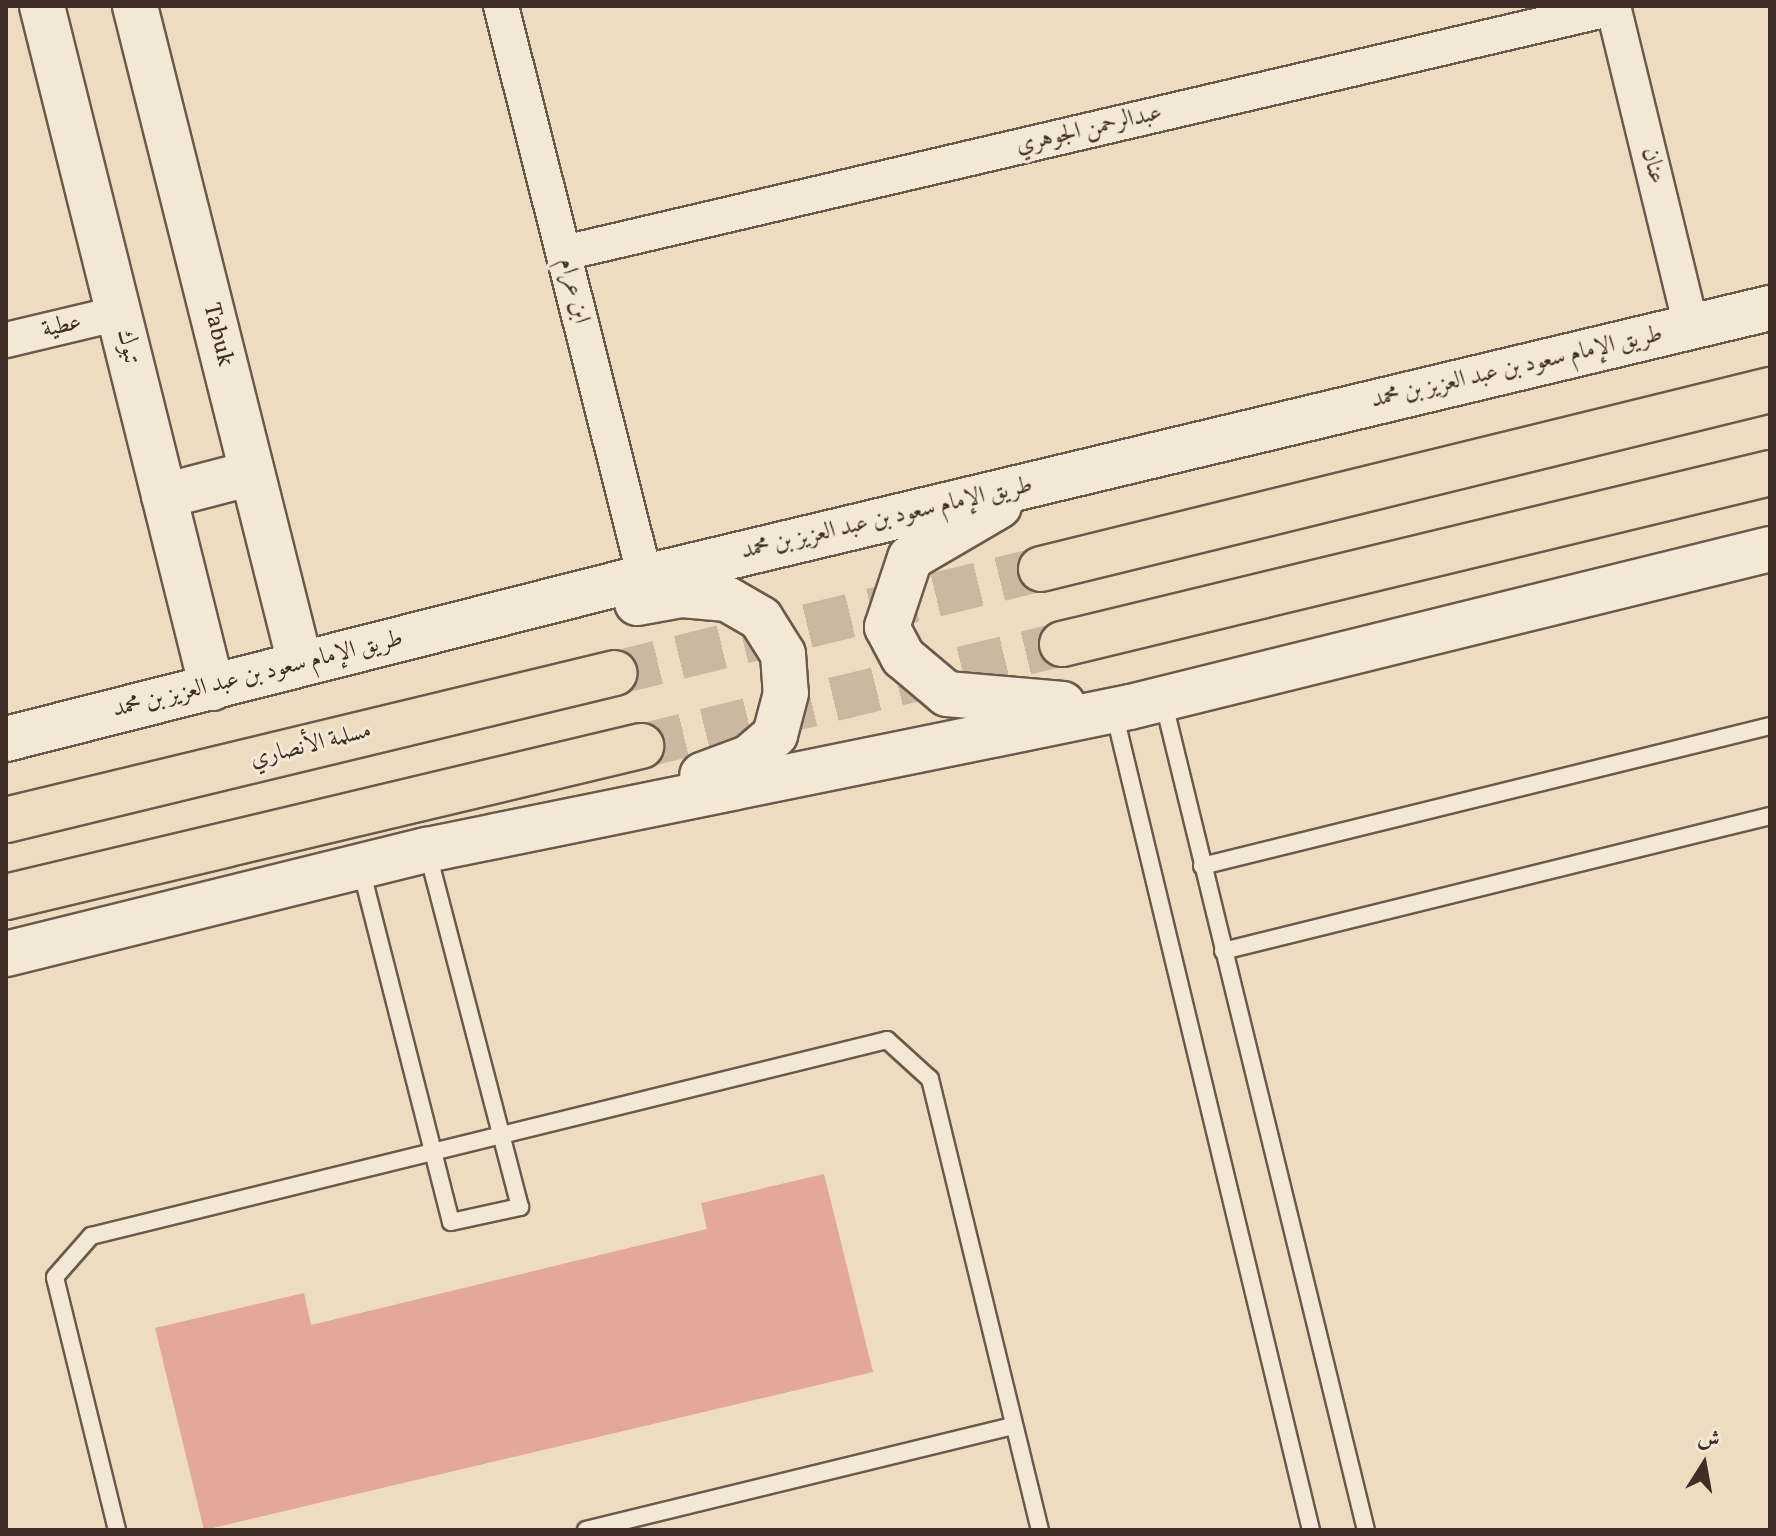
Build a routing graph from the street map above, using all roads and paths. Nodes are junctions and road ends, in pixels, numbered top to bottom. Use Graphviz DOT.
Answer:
graph roads {
  1 [pos="42,6"];
  2 [pos="501,6"];
  3 [pos="139,7"];
  4 [pos="1613,7"];
  5 [pos="564,253"];
  6 [pos="1770,308"];
  7 [pos="119,313"];
  8 [pos="1691,327"];
  9 [pos="6,340"];
  10 [pos="1770,390"];
  11 [pos="252,473"];
  12 [pos="1770,473"];
  13 [pos="1039,482"];
  14 [pos="164,496"];
  15 [pos="1770,549"];
  16 [pos="1041,569"];
  17 [pos="645,577"];
  18 [pos="438,628"];
  19 [pos="1062,644"];
  20 [pos="300,663"];
  21 [pos="615,673"];
  22 [pos="212,688"];
  23 [pos="1135,705"];
  24 [pos="1770,726"];
  25 [pos="6,739"];
  26 [pos="641,746"];
  27 [pos="1770,816"];
  28 [pos="587,818"];
  29 [pos="6,820"];
  30 [pos="427,850"];
  31 [pos="1202,866"];
  32 [pos="361,867"];
  33 [pos="6,897"];
  34 [pos="1223,951"];
  35 [pos="6,954"];
  36 [pos="500,1130"];
  37 [pos="433,1147"];
  38 [pos="1014,1426"];
  39 [pos="117,1530"];
  40 [pos="586,1530"];
  41 [pos="1040,1530"];
  42 [pos="1311,1530"];
  43 [pos="1366,1530"];
  1 -- 7 [label="street, تبوك"];
  2 -- 5 [label="street, ابن عرام"];
  3 -- 11 [label="street, Tabuk"];
  4 -- 5 [label="street, عبدالرحمن الجوهري"];
  4 -- 8 [label="street, عنان"];
  5 -- 17 [label="street, ابن عرام"];
  6 -- 8 [label="street, طريق الإمام سعود بن عبد العزيز بن محمد"];
  7 -- 9 [label="street, عطية"];
  7 -- 14 [label="street, تبوك"];
  8 -- 13 [label="street, طريق الإمام سعود بن عبد العزيز بن محمد"];
  10 -- 16 [label="main road"];
  11 -- 14 [label="street"];
  11 -- 20 [label="street, Tabuk"];
  12 -- 19 [label="main road"];
  13 -- 17 [label="street, طريق الإمام سعود بن عبد العزيز بن محمد"];
  13 -- 23 [label="street"];
  14 -- 22 [label="street, تبوك"];
  15 -- 23 [label="street"];
  17 -- 18 [label="street, طريق الإمام سعود بن عبد العزيز بن محمد"];
  18 -- 20 [label="street, طريق الإمام سعود بن عبد العزيز بن محمد"];
  18 -- 28 [label="street"];
  20 -- 22 [label="street, طريق الإمام سعود بن عبد العزيز بن محمد"];
  21 -- 29 [label="main road, مسلمة الأنصاري"];
  22 -- 25 [label="street, طريق الإمام سعود بن عبد العزيز بن محمد"];
  23 -- 28 [label="street"];
  23 -- 31 [label="lane"];
  23 -- 42 [label="lane"];
  24 -- 31 [label="lane"];
  26 -- 33 [label="main road"];
  27 -- 34 [label="lane"];
  28 -- 30 [label="street"];
  30 -- 32 [label="street"];
  30 -- 36 [label="lane"];
  31 -- 34 [label="lane"];
  32 -- 35 [label="street"];
  32 -- 37 [label="lane"];
  34 -- 43 [label="lane"];
  36 -- 37 [label="lane"];
  36 -- 37 [label="lane"];
  36 -- 38 [label="lane"];
  37 -- 39 [label="lane"];
  38 -- 40 [label="lane"];
  38 -- 41 [label="lane"];
}
